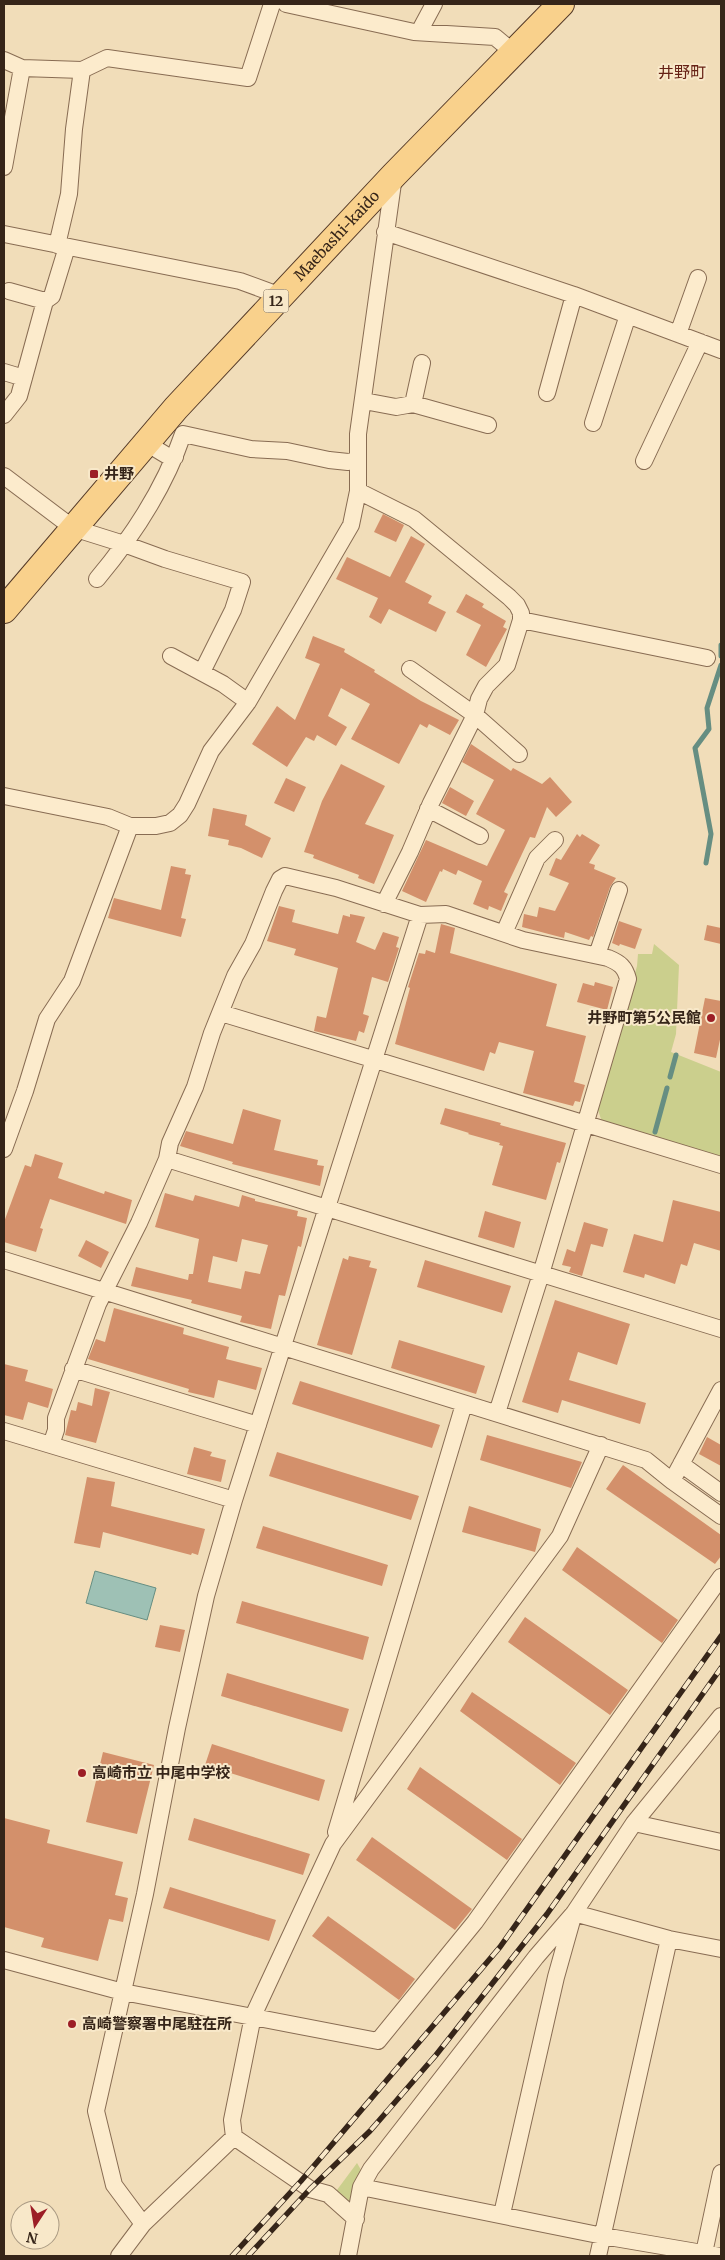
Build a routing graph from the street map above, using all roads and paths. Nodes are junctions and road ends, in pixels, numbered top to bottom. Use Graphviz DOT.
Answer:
graph roads {
  1 [pos="272,4"];
  2 [pos="286,4"];
  3 [pos="434,4"];
  4 [pos="561,4"];
  5 [pos="419,32"];
  6 [pos="513,52"];
  7 [pos="4,60"];
  8 [pos="22,68"];
  9 [pos="82,70"];
  10 [pos="4,167"];
  11 [pos="394,175"];
  12 [pos="385,232"];
  13 [pos="4,234"];
  14 [pos="62,246"];
  15 [pos="698,278"];
  16 [pos="9,291"];
  17 [pos="574,295"];
  18 [pos="281,296"];
  19 [pos="45,301"];
  20 [pos="628,315"];
  21 [pos="678,334"];
  22 [pos="700,342"];
  23 [pos="721,350"];
  24 [pos="422,363"];
  25 [pos="4,372"];
  26 [pos="24,378"];
  27 [pos="547,393"];
  28 [pos="364,401"];
  29 [pos="414,404"];
  30 [pos="4,415"];
  31 [pos="594,423"];
  32 [pos="488,425"];
  33 [pos="146,443"];
  34 [pos="175,457"];
  35 [pos="357,460"];
  36 [pos="644,461"];
  37 [pos="4,476"];
  38 [pos="358,492"];
  39 [pos="72,528"];
  40 [pos="124,544"];
  41 [pos="97,579"];
  42 [pos="4,610"];
  43 [pos="521,620"];
  44 [pos="171,656"];
  45 [pos="707,658"];
  46 [pos="410,669"];
  47 [pos="202,672"];
  48 [pos="248,702"];
  49 [pos="475,715"];
  50 [pos="519,754"];
  51 [pos="4,796"];
  52 [pos="428,809"];
  53 [pos="130,826"];
  54 [pos="480,836"];
  55 [pos="555,840"];
  56 [pos="619,890"];
  57 [pos="384,904"];
  58 [pos="420,915"];
  59 [pos="504,933"];
  60 [pos="597,956"];
  61 [pos="221,1013"];
  62 [pos="374,1059"];
  63 [pos="585,1124"];
  64 [pos="4,1149"];
  65 [pos="166,1158"];
  66 [pos="721,1165"];
  67 [pos="327,1208"];
  68 [pos="4,1260"];
  69 [pos="541,1274"];
  70 [pos="103,1292"];
  71 [pos="721,1329"];
  72 [pos="284,1346"];
  73 [pos="73,1369"];
  74 [pos="721,1390"];
  75 [pos="464,1404"];
  76 [pos="497,1413"];
  77 [pos="258,1425"];
  78 [pos="4,1431"];
  79 [pos="51,1445"];
  80 [pos="601,1445"];
  81 [pos="681,1464"];
  82 [pos="672,1481"];
  83 [pos="721,1493"];
  84 [pos="234,1500"];
  85 [pos="721,1516"];
  86 [pos="721,1577"];
  87 [pos="721,1716"];
  88 [pos="716,1732"];
  89 [pos="634,1823"];
  90 [pos="721,1842"];
  91 [pos="333,1844"];
  92 [pos="574,1914"];
  93 [pos="669,1939"];
  94 [pos="721,1949"];
  95 [pos="536,1958"];
  96 [pos="4,1960"];
  97 [pos="556,1977"];
  98 [pos="123,1992"];
  99 [pos="253,2016"];
  100 [pos="234,2136"];
  101 [pos="721,2173"];
  102 [pos="360,2187"];
  103 [pos="502,2214"];
  104 [pos="356,2219"];
  105 [pos="143,2224"];
  106 [pos="603,2236"];
  107 [pos="704,2253"];
  108 [pos="119,2256"];
  109 [pos="348,2256"];
  110 [pos="598,2256"];
  111 [pos="720,2256"];
  1 -- 9 [label="street"];
  2 -- 5 [label="street"];
  3 -- 5 [label="street"];
  4 -- 6 [label="main road, Maebashi-kaido / 12"];
  5 -- 6 [label="street"];
  6 -- 11 [label="main road, Maebashi-kaido / 12"];
  7 -- 8 [label="street"];
  8 -- 9 [label="street"];
  8 -- 10 [label="street"];
  9 -- 14 [label="street"];
  11 -- 12 [label="street"];
  11 -- 18 [label="main road, Maebashi-kaido / 12"];
  12 -- 17 [label="street"];
  12 -- 28 [label="street"];
  13 -- 14 [label="street"];
  14 -- 18 [label="street"];
  14 -- 19 [label="street"];
  15 -- 21 [label="street"];
  16 -- 19 [label="street"];
  17 -- 20 [label="street"];
  17 -- 27 [label="street"];
  18 -- 33 [label="main road, Maebashi-kaido / 12"];
  19 -- 26 [label="street"];
  20 -- 21 [label="street"];
  20 -- 31 [label="street"];
  21 -- 22 [label="street"];
  22 -- 23 [label="street"];
  22 -- 36 [label="street"];
  24 -- 29 [label="street"];
  25 -- 26 [label="street"];
  26 -- 30 [label="street"];
  28 -- 29 [label="street"];
  28 -- 35 [label="street"];
  29 -- 32 [label="street"];
  33 -- 34 [label="street"];
  33 -- 39 [label="main road, Maebashi-kaido / 12"];
  34 -- 35 [label="street"];
  34 -- 40 [label="street"];
  35 -- 38 [label="street"];
  37 -- 39 [label="street"];
  38 -- 43 [label="street"];
  38 -- 48 [label="street"];
  39 -- 40 [label="street"];
  39 -- 42 [label="main road, Maebashi-kaido / 12"];
  40 -- 41 [label="street"];
  40 -- 47 [label="street"];
  43 -- 45 [label="street"];
  43 -- 49 [label="street"];
  44 -- 47 [label="street"];
  46 -- 49 [label="street"];
  47 -- 48 [label="street"];
  48 -- 53 [label="street"];
  49 -- 50 [label="street"];
  49 -- 52 [label="street"];
  51 -- 53 [label="street"];
  52 -- 54 [label="street"];
  52 -- 57 [label="street"];
  53 -- 64 [label="street"];
  55 -- 59 [label="street"];
  56 -- 60 [label="street"];
  57 -- 58 [label="street"];
  57 -- 61 [label="street"];
  58 -- 59 [label="street"];
  58 -- 62 [label="street"];
  59 -- 60 [label="street"];
  60 -- 63 [label="street"];
  61 -- 62 [label="street"];
  61 -- 65 [label="street"];
  62 -- 63 [label="street"];
  62 -- 67 [label="street"];
  63 -- 66 [label="street"];
  63 -- 69 [label="street"];
  65 -- 67 [label="street"];
  65 -- 70 [label="street"];
  67 -- 69 [label="street"];
  67 -- 72 [label="street"];
  68 -- 70 [label="street"];
  69 -- 71 [label="street"];
  69 -- 76 [label="street"];
  70 -- 72 [label="street"];
  70 -- 73 [label="street"];
  72 -- 75 [label="street"];
  72 -- 77 [label="street"];
  73 -- 77 [label="street"];
  73 -- 79 [label="street"];
  74 -- 81 [label="street"];
  75 -- 76 [label="street"];
  75 -- 91 [label="street"];
  76 -- 80 [label="street"];
  77 -- 84 [label="street"];
  78 -- 79 [label="street"];
  79 -- 84 [label="street"];
  80 -- 82 [label="street"];
  80 -- 91 [label="street"];
  81 -- 82 [label="street"];
  81 -- 83 [label="street"];
  82 -- 85 [label="street"];
  84 -- 98 [label="street"];
  86 -- 99 [label="street"];
  87 -- 88 [label="street"];
  88 -- 89 [label="street"];
  89 -- 90 [label="street"];
  89 -- 92 [label="street"];
  91 -- 99 [label="street"];
  92 -- 93 [label="street"];
  92 -- 95 [label="street"];
  92 -- 97 [label="street"];
  93 -- 94 [label="street"];
  93 -- 106 [label="street"];
  95 -- 97 [label="street"];
  95 -- 102 [label="street"];
  96 -- 98 [label="street"];
  97 -- 103 [label="street"];
  98 -- 99 [label="street"];
  98 -- 105 [label="street"];
  99 -- 100 [label="street"];
  100 -- 104 [label="street"];
  100 -- 105 [label="street"];
  101 -- 107 [label="street"];
  102 -- 103 [label="street"];
  102 -- 104 [label="street"];
  103 -- 106 [label="street"];
  104 -- 109 [label="street"];
  105 -- 108 [label="street"];
  106 -- 107 [label="street"];
  106 -- 110 [label="street"];
  107 -- 111 [label="street"];
}
